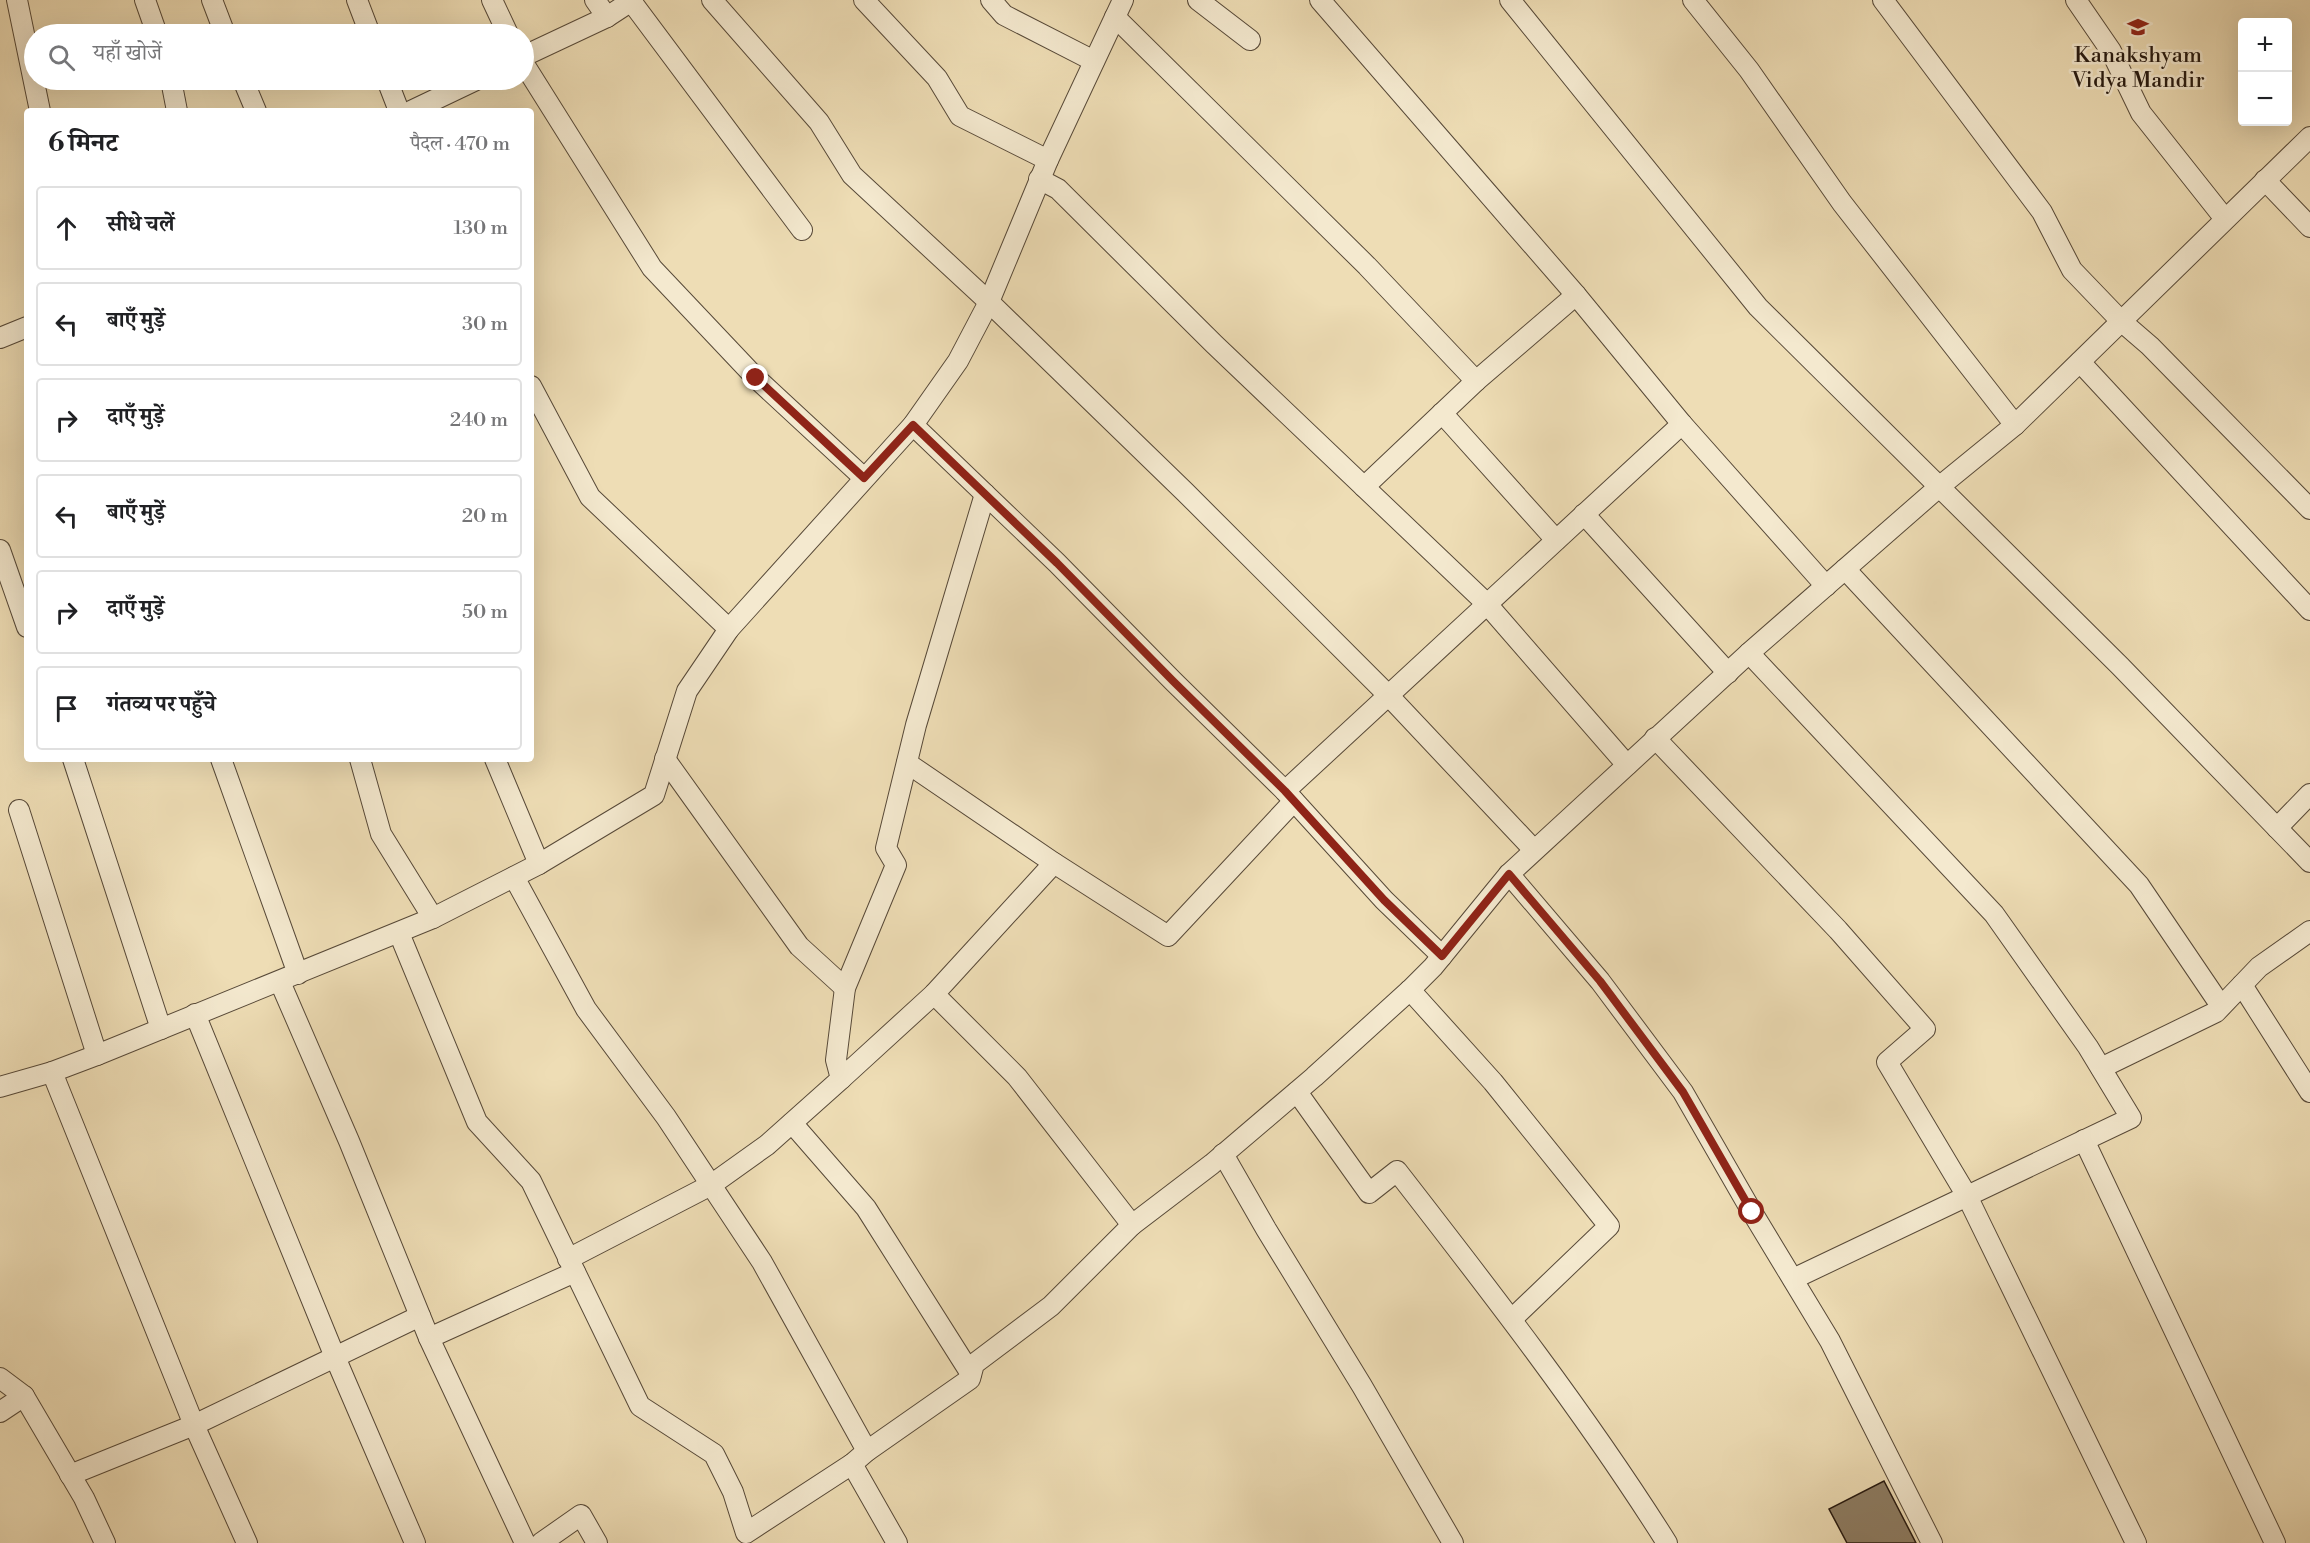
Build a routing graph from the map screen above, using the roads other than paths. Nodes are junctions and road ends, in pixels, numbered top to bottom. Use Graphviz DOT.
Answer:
graph roads {
  1 [pos="16,0"];
  2 [pos="145,0"];
  3 [pos="212,0"];
  4 [pos="357,0"];
  5 [pos="492,0"];
  6 [pos="595,0"];
  7 [pos="712,0"];
  8 [pos="864,0"];
  9 [pos="991,0"];
  10 [pos="1198,0"];
  11 [pos="1320,0"];
  12 [pos="1510,0"];
  13 [pos="1693,0"];
  14 [pos="1883,0"];
  15 [pos="2076,0"];
  16 [pos="632,1"];
  17 [pos="1007,8"];
  18 [pos="1119,8"];
  19 [pos="607,16"];
  20 [pos="153,24"];
  21 [pos="221,24"];
  22 [pos="366,24"];
  23 [pos="503,24"];
  24 [pos="24,37"];
  25 [pos="1250,40"];
  26 [pos="534,51"];
  27 [pos="1094,61"];
  28 [pos="534,80"];
  29 [pos="35,90"];
  30 [pos="173,90"];
  31 [pos="247,90"];
  32 [pos="391,90"];
  33 [pos="455,90"];
  34 [pos="39,108"];
  35 [pos="176,108"];
  36 [pos="255,108"];
  37 [pos="398,108"];
  38 [pos="417,108"];
  39 [pos="2310,137"];
  40 [pos="1048,160"];
  41 [pos="1039,179"];
  42 [pos="2265,180"];
  43 [pos="2225,219"];
  44 [pos="2310,227"];
  45 [pos="802,230"];
  46 [pos="1576,295"];
  47 [pos="989,302"];
  48 [pos="2121,321"];
  49 [pos="24,328"];
  50 [pos="0,338"];
  51 [pos="2080,362"];
  52 [pos="1476,381"];
  53 [pos="534,392"];
  54 [pos="1442,413"];
  55 [pos="1682,424"];
  56 [pos="913,425"];
  57 [pos="2015,425"];
  58 [pos="864,478"];
  59 [pos="1364,487"];
  60 [pos="1938,487"];
  61 [pos="985,494"];
  62 [pos="2310,509"];
  63 [pos="1584,514"];
  64 [pos="1556,540"];
  65 [pos="0,550"];
  66 [pos="1845,569"];
  67 [pos="1826,586"];
  68 [pos="1486,603"];
  69 [pos="2310,610"];
  70 [pos="24,618"];
  71 [pos="729,629"];
  72 [pos="1749,653"];
  73 [pos="1728,673"];
  74 [pos="1388,695"];
  75 [pos="1655,738"];
  76 [pos="665,759"];
  77 [pos="74,762"];
  78 [pos="222,762"];
  79 [pos="361,762"];
  80 [pos="496,762"];
  81 [pos="907,763"];
  82 [pos="1627,765"];
  83 [pos="2310,794"];
  84 [pos="1290,796"];
  85 [pos="19,810"];
  86 [pos="2277,828"];
  87 [pos="1534,850"];
  88 [pos="2310,862"];
  89 [pos="1054,863"];
  90 [pos="539,864"];
  91 [pos="1509,874"];
  92 [pos="514,877"];
  93 [pos="432,918"];
  94 [pos="2310,931"];
  95 [pos="399,933"];
  96 [pos="1442,956"];
  97 [pos="289,978"];
  98 [pos="2242,985"];
  99 [pos="845,988"];
  100 [pos="1410,990"];
  101 [pos="934,994"];
  102 [pos="2221,1006"];
  103 [pos="195,1014"];
  104 [pos="161,1029"];
  105 [pos="97,1055"];
  106 [pos="2101,1068"];
  107 [pos="52,1072"];
  108 [pos="841,1079"];
  109 [pos="0,1087"];
  110 [pos="1297,1092"];
  111 [pos="2310,1092"];
  112 [pos="792,1123"];
  113 [pos="2084,1140"];
  114 [pos="1222,1154"];
  115 [pos="711,1185"];
  116 [pos="1967,1196"];
  117 [pos="1132,1225"];
  118 [pos="571,1265"];
  119 [pos="1792,1279"];
  120 [pos="420,1316"];
  121 [pos="1512,1319"];
  122 [pos="429,1338"];
  123 [pos="335,1357"];
  124 [pos="971,1374"];
  125 [pos="0,1378"];
  126 [pos="24,1396"];
  127 [pos="0,1412"];
  128 [pos="194,1425"];
  129 [pos="860,1458"];
  130 [pos="70,1475"];
  131 [pos="749,1538"];
  132 [pos="105,1543"];
  133 [pos="247,1543"];
  134 [pos="415,1543"];
  135 [pos="525,1543"];
  136 [pos="541,1543"];
  137 [pos="597,1543"];
  138 [pos="897,1543"];
  139 [pos="1453,1543"];
  140 [pos="1667,1543"];
  141 [pos="1932,1543"];
  142 [pos="2136,1543"];
  143 [pos="2275,1543"];
  1 -- 24 [label="street"];
  2 -- 20 [label="street"];
  3 -- 21 [label="street"];
  4 -- 22 [label="street"];
  5 -- 23 [label="street"];
  6 -- 19 [label="street"];
  7 -- 47 [label="street"];
  8 -- 40 [label="street"];
  9 -- 17 [label="street"];
  10 -- 25 [label="street"];
  11 -- 46 [label="street"];
  12 -- 60 [label="street"];
  13 -- 57 [label="street"];
  14 -- 48 [label="street"];
  15 -- 43 [label="street"];
  16 -- 19 [label="street"];
  16 -- 45 [label="street"];
  17 -- 27 [label="street"];
  18 -- 27 [label="street"];
  18 -- 52 [label="street"];
  19 -- 26 [label="street"];
  27 -- 40 [label="street"];
  28 -- 58 [label="street"];
  29 -- 34 [label="street"];
  30 -- 35 [label="street"];
  31 -- 36 [label="street"];
  32 -- 37 [label="street"];
  33 -- 38 [label="street"];
  39 -- 42 [label="street"];
  40 -- 41 [label="street"];
  41 -- 47 [label="street"];
  41 -- 59 [label="street"];
  42 -- 43 [label="street"];
  42 -- 44 [label="street"];
  43 -- 48 [label="street"];
  46 -- 52 [label="street"];
  46 -- 55 [label="street"];
  47 -- 56 [label="street"];
  47 -- 74 [label="street"];
  48 -- 51 [label="street"];
  48 -- 62 [label="street"];
  49 -- 50 [label="street"];
  51 -- 57 [label="street"];
  51 -- 69 [label="street"];
  52 -- 54 [label="street"];
  53 -- 71 [label="street"];
  54 -- 59 [label="street"];
  54 -- 64 [label="street"];
  55 -- 63 [label="street"];
  55 -- 67 [label="street"];
  56 -- 58 [label="street"];
  56 -- 61 [label="street"];
  57 -- 60 [label="street"];
  58 -- 71 [label="street"];
  59 -- 68 [label="street"];
  60 -- 66 [label="street"];
  60 -- 86 [label="street"];
  61 -- 81 [label="street"];
  61 -- 84 [label="street"];
  63 -- 64 [label="street"];
  63 -- 73 [label="street"];
  64 -- 68 [label="street"];
  65 -- 70 [label="street"];
  66 -- 67 [label="street"];
  66 -- 102 [label="street"];
  67 -- 72 [label="street"];
  68 -- 74 [label="street"];
  68 -- 82 [label="street"];
  71 -- 76 [label="street"];
  72 -- 73 [label="street"];
  72 -- 106 [label="street"];
  73 -- 75 [label="street"];
  74 -- 84 [label="street"];
  74 -- 87 [label="street"];
  75 -- 82 [label="street"];
  75 -- 116 [label="street"];
  76 -- 90 [label="street"];
  76 -- 99 [label="street"];
  77 -- 104 [label="street"];
  78 -- 97 [label="street"];
  79 -- 93 [label="street"];
  80 -- 90 [label="street"];
  81 -- 89 [label="street"];
  81 -- 99 [label="street"];
  82 -- 87 [label="street"];
  83 -- 86 [label="street"];
  84 -- 89 [label="street"];
  84 -- 96 [label="street"];
  85 -- 105 [label="street"];
  86 -- 88 [label="street"];
  87 -- 91 [label="street"];
  89 -- 101 [label="street"];
  90 -- 92 [label="street"];
  91 -- 96 [label="street"];
  91 -- 119 [label="street"];
  92 -- 93 [label="street"];
  92 -- 115 [label="street"];
  93 -- 95 [label="street"];
  94 -- 98 [label="street"];
  95 -- 97 [label="street"];
  95 -- 118 [label="street"];
  96 -- 100 [label="street"];
  97 -- 103 [label="street"];
  97 -- 120 [label="street"];
  98 -- 102 [label="street"];
  98 -- 111 [label="street"];
  99 -- 108 [label="street"];
  100 -- 110 [label="street"];
  100 -- 121 [label="street"];
  101 -- 108 [label="street"];
  101 -- 117 [label="street"];
  102 -- 106 [label="street"];
  103 -- 104 [label="street"];
  103 -- 123 [label="street"];
  104 -- 105 [label="street"];
  105 -- 107 [label="street"];
  106 -- 113 [label="street"];
  107 -- 109 [label="street"];
  107 -- 128 [label="street"];
  108 -- 112 [label="street"];
  110 -- 114 [label="street"];
  110 -- 121 [label="street"];
  112 -- 115 [label="street"];
  112 -- 124 [label="street"];
  113 -- 116 [label="street"];
  113 -- 143 [label="street"];
  114 -- 117 [label="street"];
  114 -- 139 [label="street"];
  115 -- 118 [label="street"];
  115 -- 129 [label="street"];
  116 -- 119 [label="street"];
  116 -- 142 [label="street"];
  117 -- 124 [label="street"];
  118 -- 122 [label="street"];
  118 -- 131 [label="street"];
  119 -- 141 [label="street"];
  120 -- 122 [label="street"];
  120 -- 123 [label="street"];
  121 -- 140 [label="street"];
  122 -- 135 [label="street"];
  123 -- 128 [label="street"];
  123 -- 134 [label="street"];
  124 -- 129 [label="street"];
  125 -- 126 [label="street"];
  126 -- 127 [label="street"];
  126 -- 130 [label="street"];
  128 -- 130 [label="street"];
  128 -- 133 [label="street"];
  129 -- 131 [label="street"];
  129 -- 138 [label="street"];
  130 -- 132 [label="street"];
  136 -- 137 [label="street"];
}
